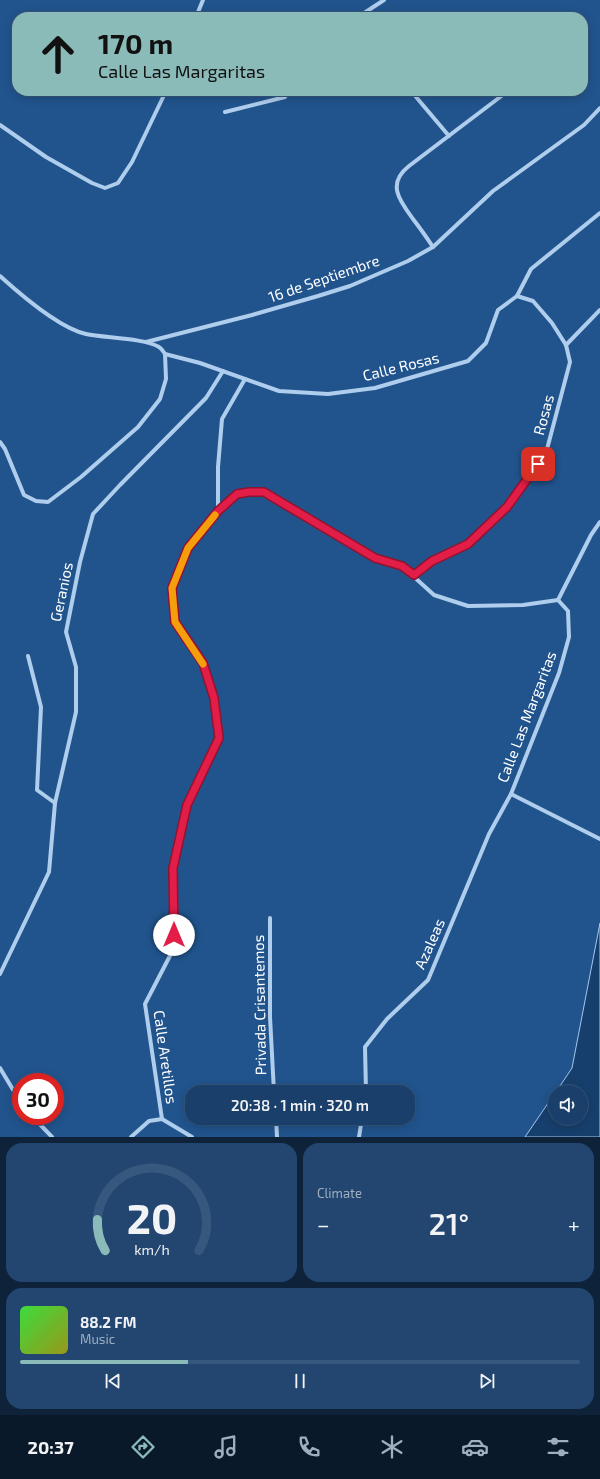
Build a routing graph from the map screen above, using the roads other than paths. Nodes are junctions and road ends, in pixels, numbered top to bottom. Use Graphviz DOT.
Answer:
graph roads {
  1 [pos="203,0"];
  2 [pos="384,0"];
  3 [pos="198,12"];
  4 [pos="366,12"];
  5 [pos="164,96"];
  6 [pos="286,96"];
  7 [pos="415,96"];
  8 [pos="501,96"];
  9 [pos="600,108"];
  10 [pos="225,112"];
  11 [pos="0,125"];
  12 [pos="449,136"];
  13 [pos="600,213"];
  14 [pos="433,247"];
  15 [pos="0,276"];
  16 [pos="517,296"];
  17 [pos="600,310"];
  18 [pos="146,342"];
  19 [pos="566,344"];
  20 [pos="165,354"];
  21 [pos="223,371"];
  22 [pos="245,379"];
  23 [pos="0,442"];
  24 [pos="218,511"];
  25 [pos="600,522"];
  26 [pos="414,575"];
  27 [pos="558,600"];
  28 [pos="28,656"];
  29 [pos="511,794"];
  30 [pos="56,803"];
  31 [pos="600,839"];
  32 [pos="270,918"];
  33 [pos="0,974"];
  34 [pos="0,1068"];
  35 [pos="274,1085"];
  36 [pos="366,1085"];
  37 [pos="12,1088"];
  38 [pos="162,1119"];
  39 [pos="41,1125"];
  40 [pos="276,1125"];
  41 [pos="361,1125"];
  42 [pos="52,1137"];
  43 [pos="131,1137"];
  44 [pos="192,1137"];
  45 [pos="277,1137"];
  46 [pos="359,1137"];
  1 -- 3 [label="street"];
  2 -- 4 [label="street"];
  5 -- 11 [label="street"];
  6 -- 10 [label="street"];
  7 -- 12 [label="street"];
  8 -- 12 [label="street"];
  9 -- 14 [label="street, 16 de Septiembre"];
  12 -- 14 [label="street"];
  13 -- 16 [label="street"];
  14 -- 18 [label="street, 16 de Septiembre"];
  15 -- 18 [label="street"];
  16 -- 19 [label="street, Rosas"];
  16 -- 22 [label="street, Calle Rosas"];
  17 -- 19 [label="street"];
  18 -- 20 [label="street, Calle Rosas"];
  19 -- 26 [label="street, Rosas"];
  20 -- 21 [label="street, Calle Rosas"];
  20 -- 23 [label="street"];
  21 -- 22 [label="street, Calle Rosas"];
  21 -- 30 [label="street, Geranios"];
  22 -- 24 [label="street"];
  24 -- 26 [label="street"];
  24 -- 38 [label="street, Calle Aretillos"];
  25 -- 27 [label="street"];
  26 -- 27 [label="street"];
  27 -- 29 [label="street, Calle Las Margaritas"];
  28 -- 30 [label="street"];
  29 -- 31 [label="street"];
  29 -- 36 [label="street, Azaleas"];
  30 -- 33 [label="street, Geranios"];
  32 -- 35 [label="street, Privada Crisantemos"];
  34 -- 37 [label="street"];
  38 -- 43 [label="street"];
  38 -- 44 [label="street"];
  39 -- 42 [label="street"];
  40 -- 45 [label="street"];
  41 -- 46 [label="street"];
}
